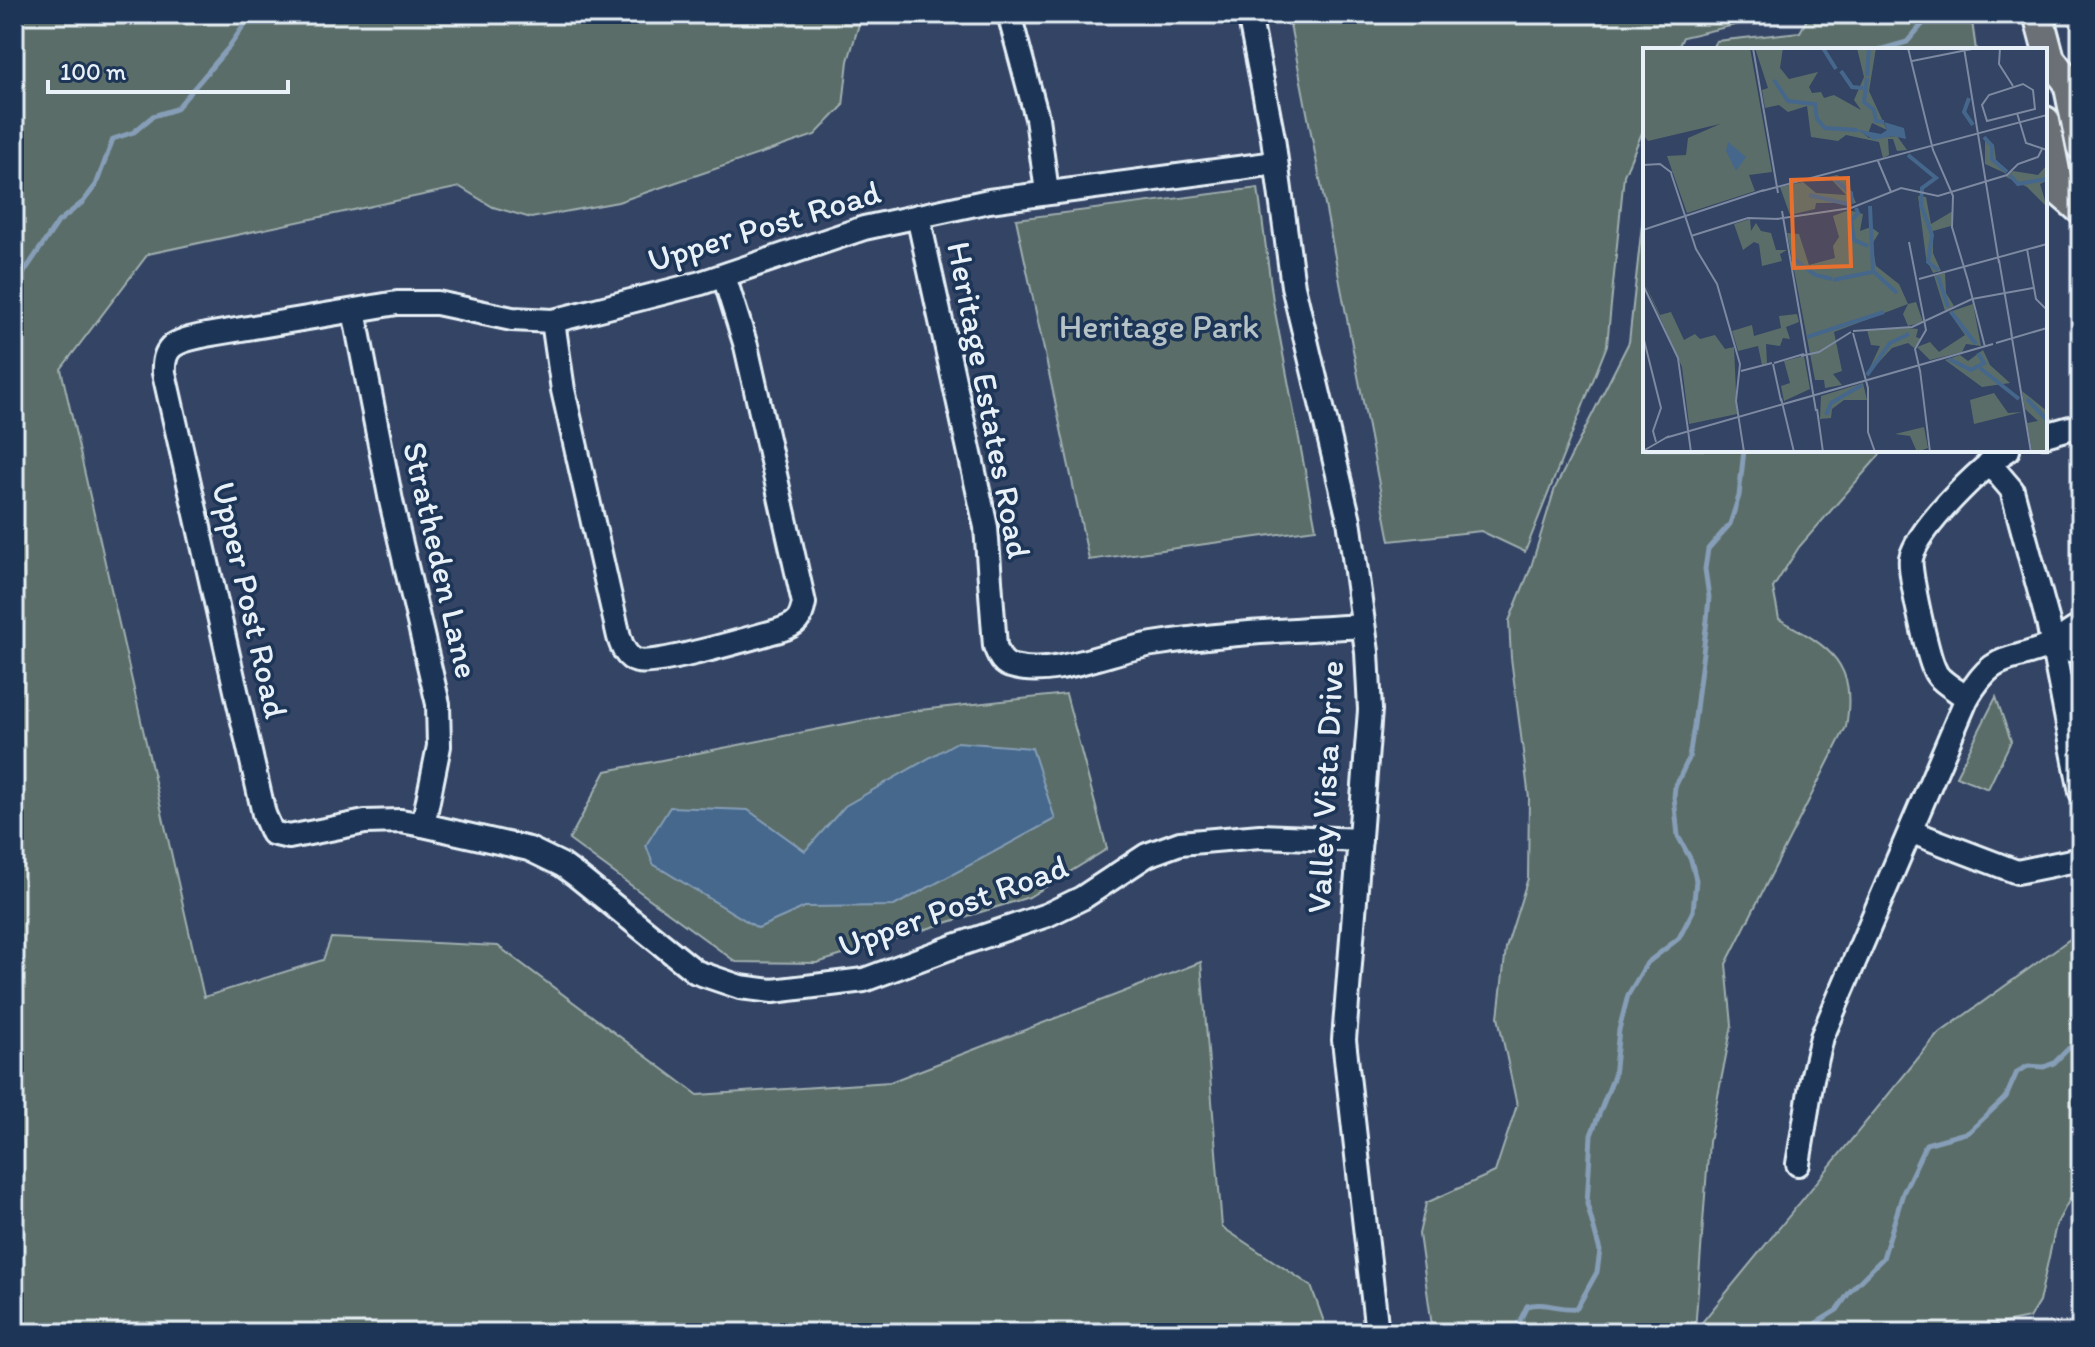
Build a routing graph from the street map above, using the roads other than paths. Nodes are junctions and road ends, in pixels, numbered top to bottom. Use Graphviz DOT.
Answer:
graph roads {
  1 [pos="1009,14"];
  2 [pos="1249,14"];
  3 [pos="2038,14"];
  4 [pos="2045,48"];
  5 [pos="2048,65"];
  6 [pos="2047,131"];
  7 [pos="2081,146"];
  8 [pos="1276,163"];
  9 [pos="1047,192"];
  10 [pos="2081,210"];
  11 [pos="918,216"];
  12 [pos="724,276"];
  13 [pos="354,311"];
  14 [pos="553,321"];
  15 [pos="2070,428"];
  16 [pos="2047,434"];
  17 [pos="2005,452"];
  18 [pos="1989,463"];
  19 [pos="1363,626"];
  20 [pos="2081,626"];
  21 [pos="2052,645"];
  22 [pos="2081,649"];
  23 [pos="1967,698"];
  24 [pos="2081,792"];
  25 [pos="423,825"];
  26 [pos="1912,832"];
  27 [pos="1360,840"];
  28 [pos="2081,859"];
  29 [pos="1798,1164"];
  30 [pos="1377,1333"];
  1 -- 9 [label="street"];
  2 -- 8 [label="street, Valley Vista Drive"];
  3 -- 4 [label="main road"];
  5 -- 7 [label="main road"];
  6 -- 10 [label="main road"];
  8 -- 9 [label="street, Upper Post Road"];
  8 -- 19 [label="street, Valley Vista Drive"];
  9 -- 11 [label="street, Upper Post Road"];
  11 -- 12 [label="street, Upper Post Road"];
  11 -- 19 [label="street, Heritage Estates Road"];
  12 -- 14 [label="street, Upper Post Road"];
  12 -- 14 [label="street"];
  13 -- 14 [label="street, Upper Post Road"];
  13 -- 25 [label="street, Stratheden Lane"];
  13 -- 25 [label="street, Upper Post Road"];
  15 -- 16 [label="street"];
  17 -- 18 [label="street"];
  18 -- 21 [label="street"];
  18 -- 23 [label="street"];
  19 -- 27 [label="street, Valley Vista Drive"];
  20 -- 21 [label="street"];
  21 -- 22 [label="street"];
  21 -- 23 [label="street"];
  21 -- 24 [label="street"];
  23 -- 26 [label="street"];
  25 -- 27 [label="street, Upper Post Road"];
  26 -- 28 [label="street"];
  26 -- 29 [label="street"];
  27 -- 30 [label="street, Valley Vista Drive"];
}
